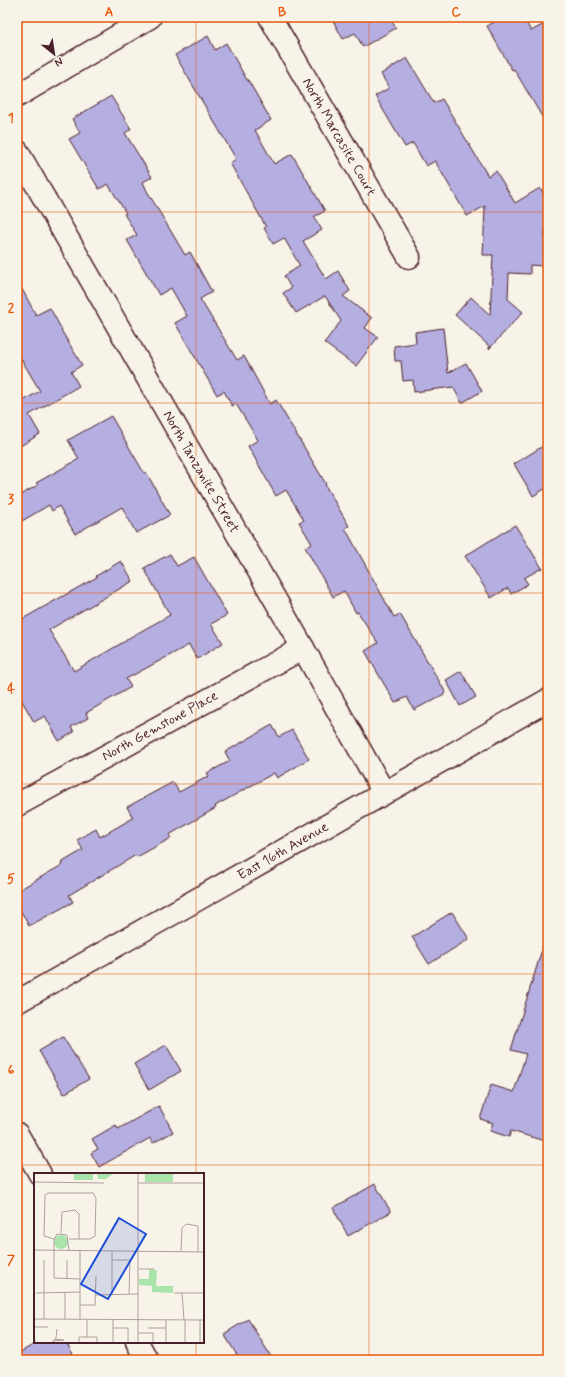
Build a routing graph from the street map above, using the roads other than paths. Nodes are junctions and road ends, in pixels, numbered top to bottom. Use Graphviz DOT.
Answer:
graph roads {
  1 [pos="150,17"];
  2 [pos="270,17"];
  3 [pos="17,96"];
  4 [pos="17,151"];
  5 [pos="409,258"];
  6 [pos="303,648"];
  7 [pos="548,700"];
  8 [pos="384,793"];
  9 [pos="17,805"];
  10 [pos="17,1002"];
  11 [pos="17,1134"];
  12 [pos="39,1173"];
  13 [pos="138,1343"];
  14 [pos="147,1360"];
  1 -- 3 [label="street"];
  2 -- 5 [label="street, North Marcasite Court"];
  4 -- 6 [label="street, North Tanzanite Street"];
  6 -- 8 [label="street, North Tanzanite Street"];
  6 -- 9 [label="street, North Gemstone Place"];
  7 -- 8 [label="street, East 16th Avenue"];
  8 -- 10 [label="street, East 16th Avenue"];
  11 -- 12 [label="street"];
  13 -- 14 [label="street"];
}
